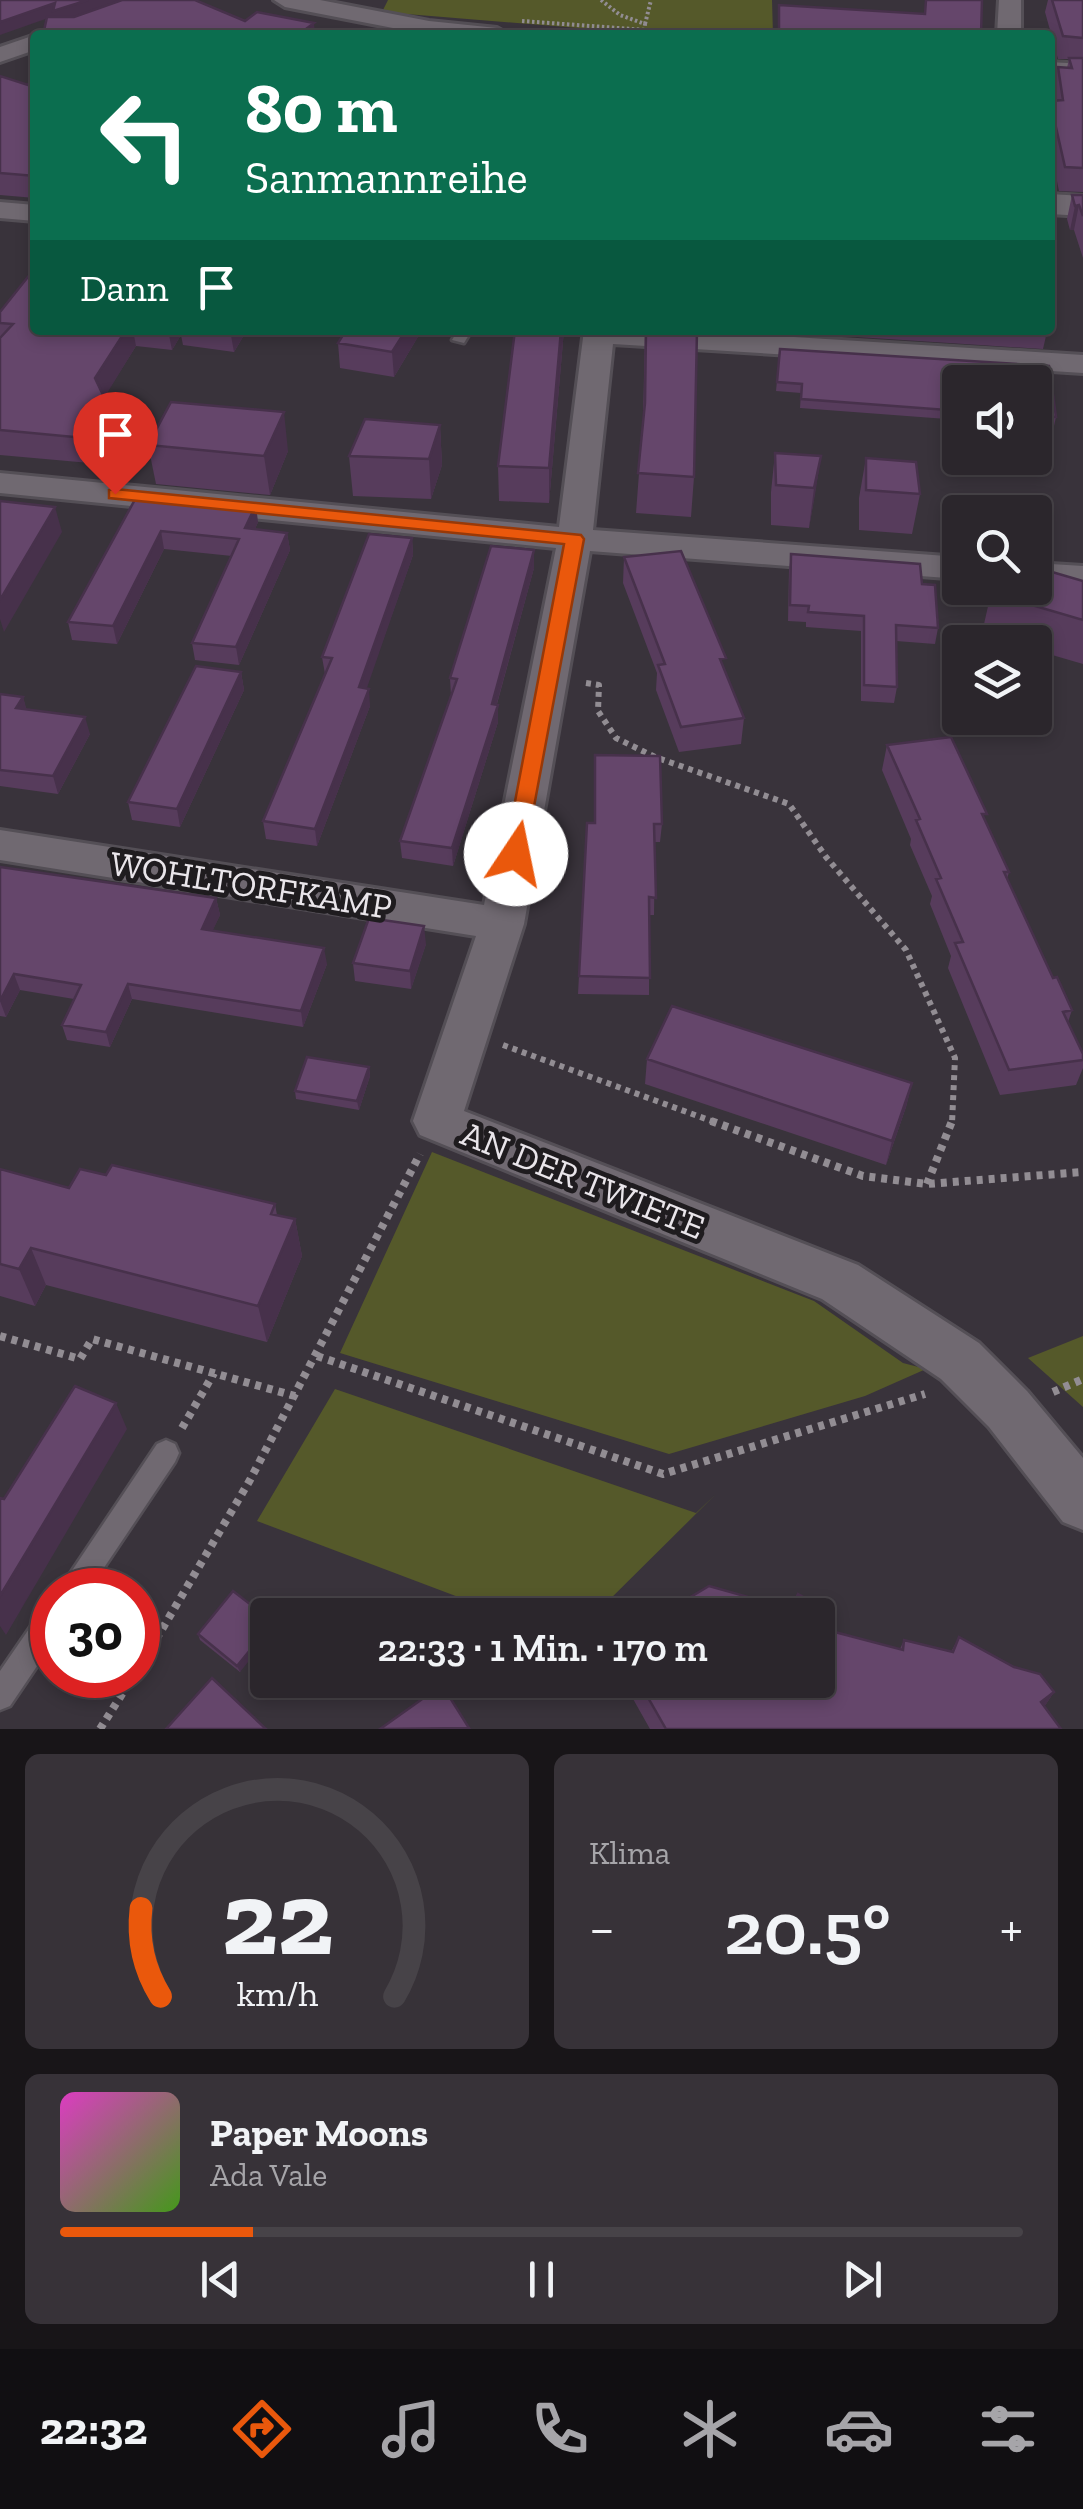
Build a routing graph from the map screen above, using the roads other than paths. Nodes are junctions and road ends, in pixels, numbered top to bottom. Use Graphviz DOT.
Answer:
graph roads {
  1 [pos="286,0"];
  2 [pos="1010,0"];
  3 [pos="505,28"];
  4 [pos="1010,30"];
  5 [pos="30,47"];
  6 [pos="1055,69"];
  7 [pos="4,71"];
  8 [pos="1083,71"];
  9 [pos="1055,204"];
  10 [pos="1083,206"];
  11 [pos="0,210"];
  12 [pos="30,213"];
  13 [pos="599,335"];
  14 [pos="644,335"];
  15 [pos="1083,364"];
  16 [pos="0,483"];
  17 [pos="575,539"];
  18 [pos="942,567"];
  19 [pos="1052,575"];
  20 [pos="1083,578"];
  21 [pos="0,845"];
  22 [pos="502,924"];
  23 [pos="174,1442"];
  24 [pos="1083,1502"];
  25 [pos="88,1568"];
  26 [pos="30,1652"];
  27 [pos="0,1696"];
  1 -- 3 [label="street"];
  2 -- 4 [label="street"];
  5 -- 7 [label="street"];
  6 -- 8 [label="street"];
  9 -- 10 [label="street"];
  11 -- 12 [label="street"];
  13 -- 17 [label="street, AN DER TWIETE"];
  14 -- 15 [label="street"];
  16 -- 17 [label="street"];
  17 -- 18 [label="street"];
  17 -- 22 [label="street, AN DER TWIETE"];
  19 -- 20 [label="street"];
  21 -- 22 [label="street, WOHLTORFKAMP"];
  22 -- 24 [label="street, AN DER TWIETE"];
  23 -- 25 [label="lane"];
  26 -- 27 [label="lane"];
}
